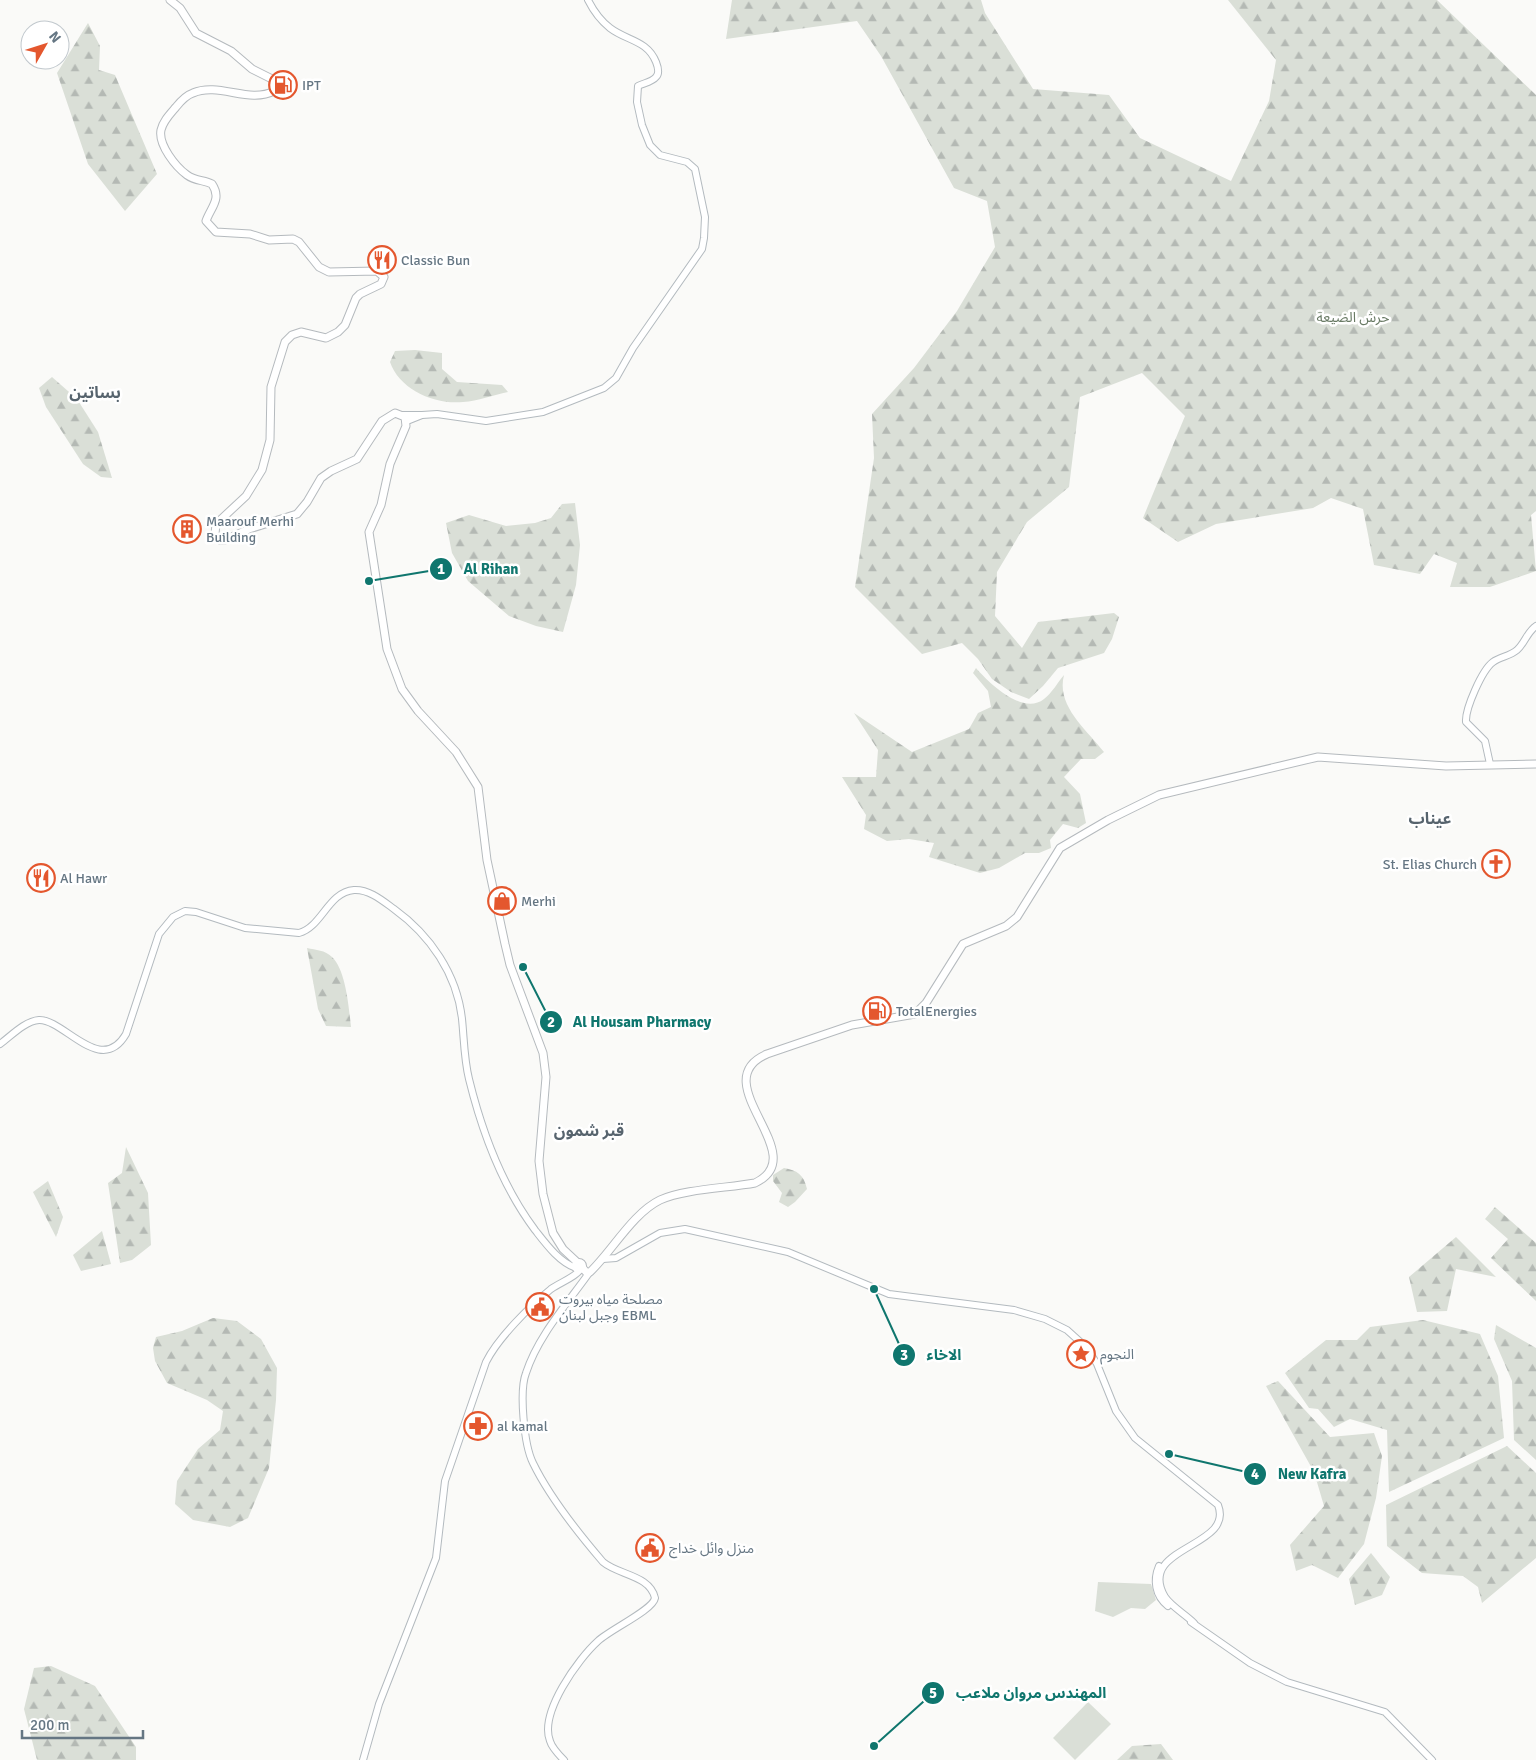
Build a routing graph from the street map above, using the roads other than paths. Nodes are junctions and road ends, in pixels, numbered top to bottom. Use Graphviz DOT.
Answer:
graph roads {
  1 [pos="170,0"];
  2 [pos="588,0"];
  3 [pos="402,415"];
  4 [pos="422,415"];
  5 [pos="407,421"];
  6 [pos="1536,626"];
  7 [pos="1490,764"];
  8 [pos="1536,764"];
  9 [pos="0,1044"];
  10 [pos="603,1259"];
  11 [pos="579,1267"];
  12 [pos="588,1272"];
  13 [pos="364,1760"];
  14 [pos="564,1760"];
  15 [pos="1432,1760"];
  1 -- 3 [label="main road"];
  2 -- 4 [label="street"];
  3 -- 4 [label="street"];
  3 -- 5 [label="main road"];
  4 -- 5 [label="street"];
  5 -- 11 [label="main road"];
  6 -- 7 [label="street"];
  7 -- 8 [label="main road"];
  7 -- 10 [label="main road"];
  9 -- 11 [label="street"];
  10 -- 12 [label="main road"];
  10 -- 15 [label="street"];
  11 -- 12 [label="main road"];
  11 -- 13 [label="street"];
  12 -- 14 [label="street"];
}
